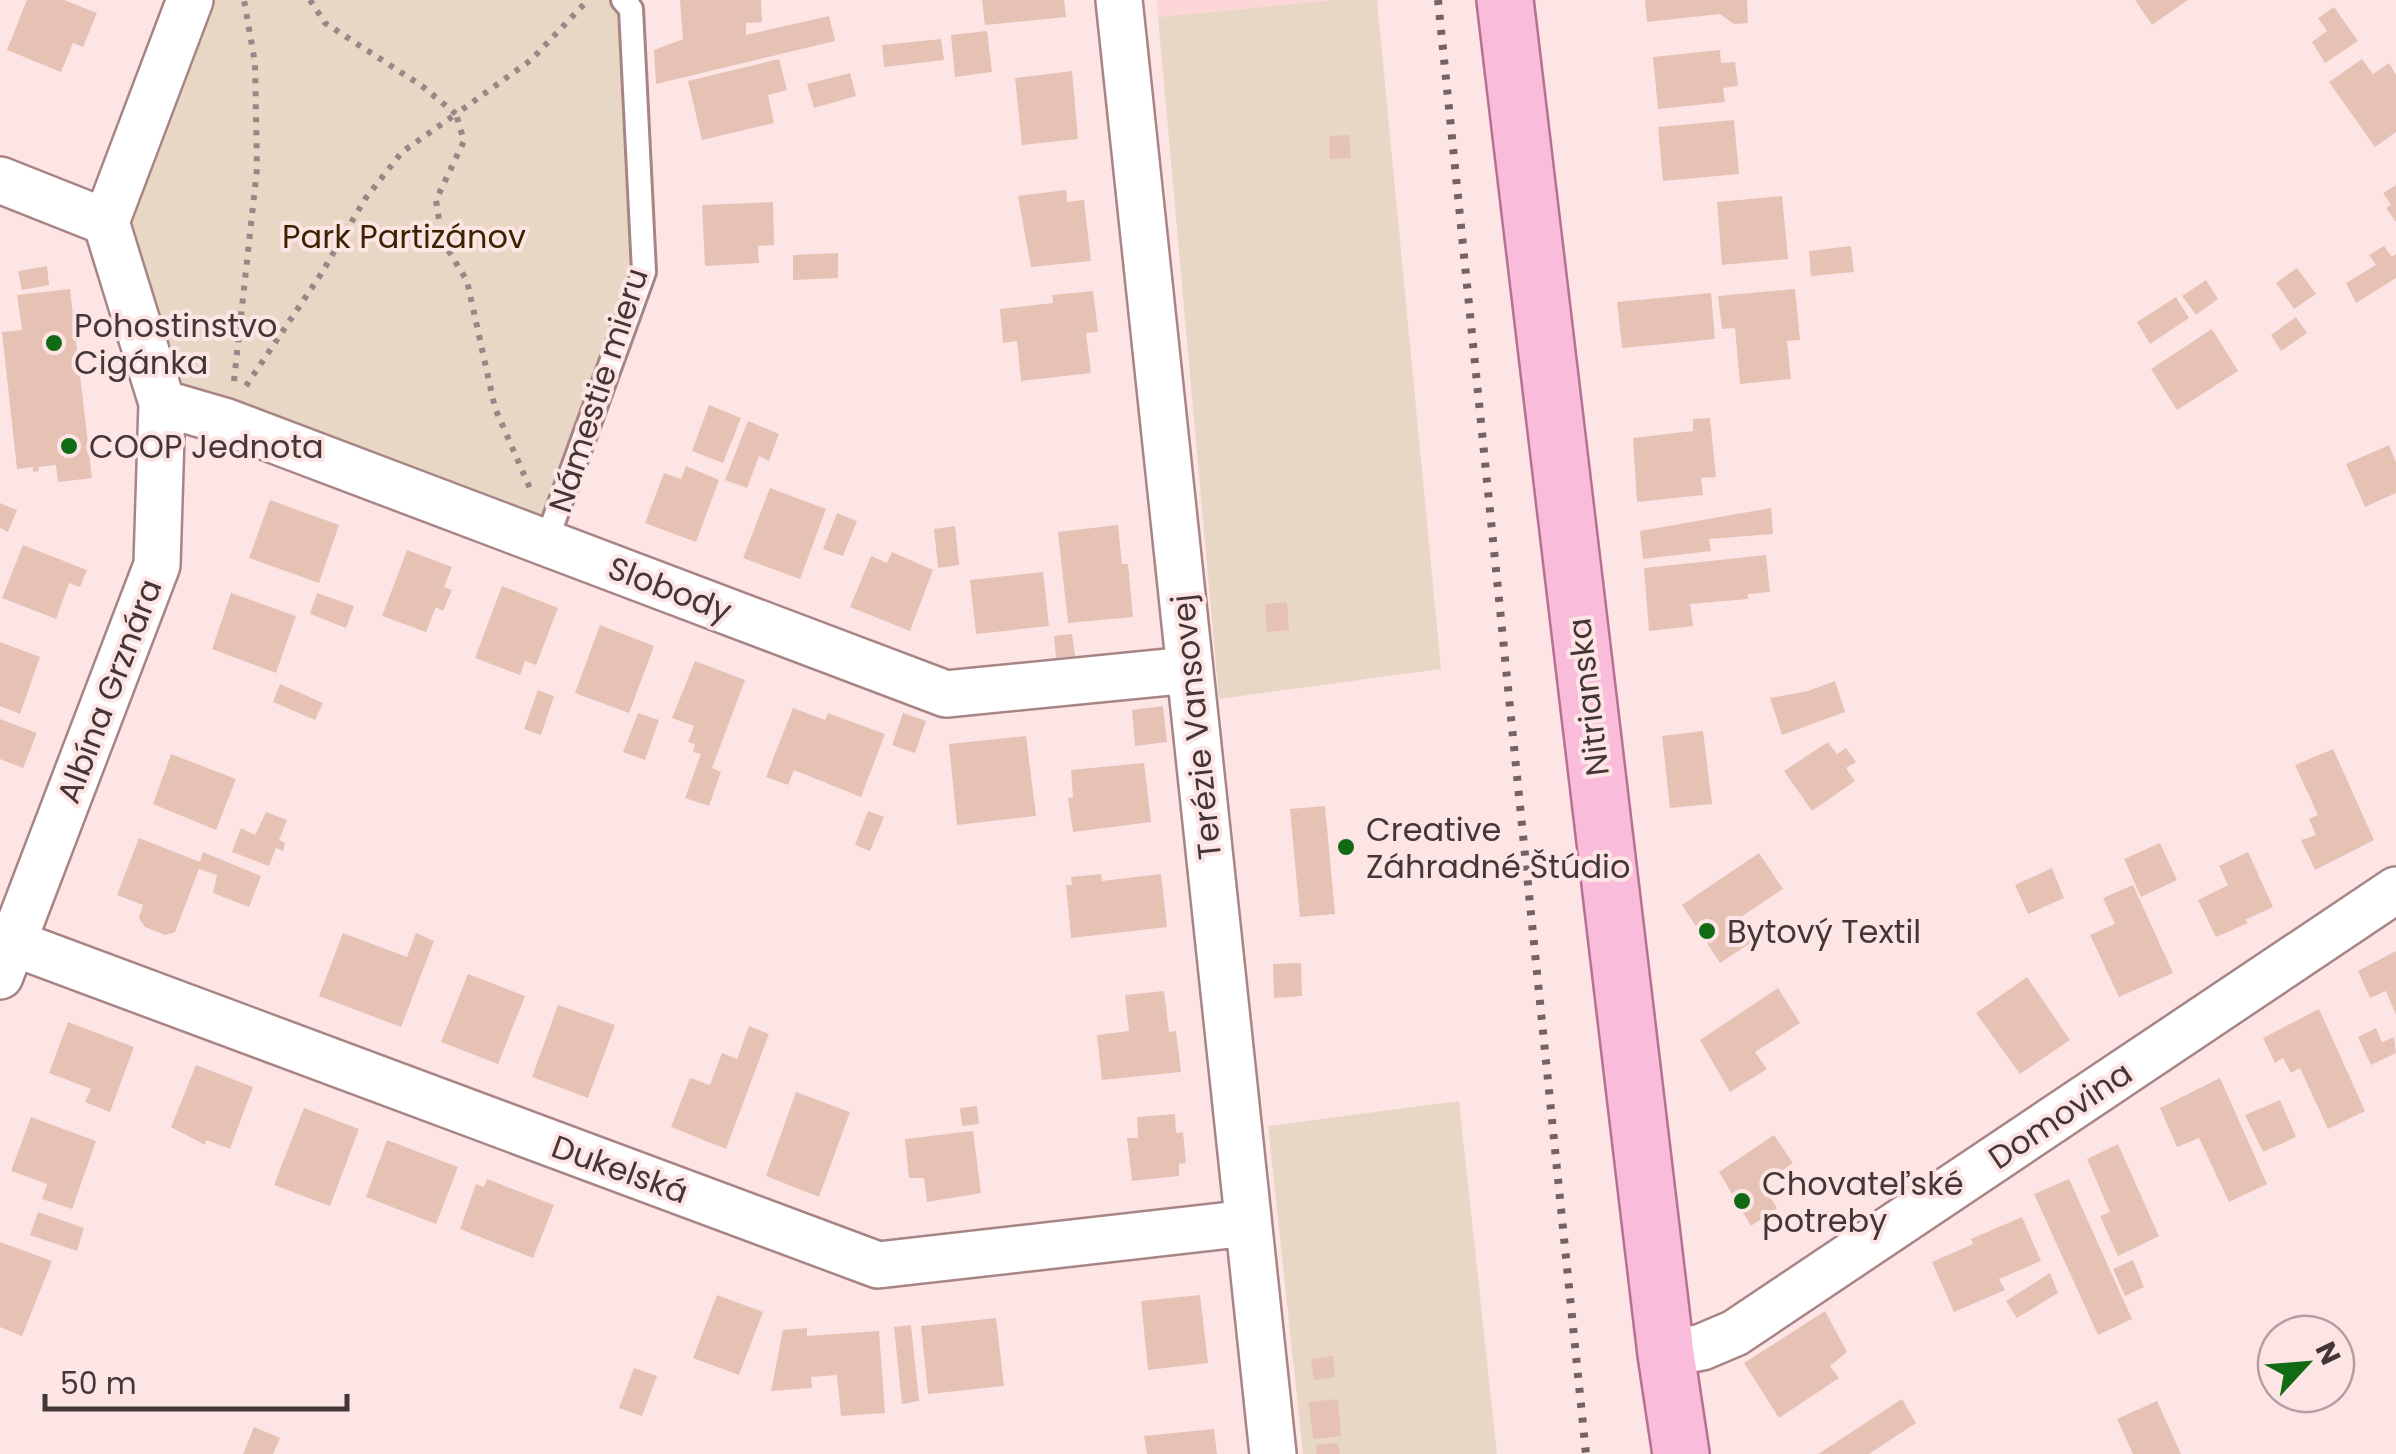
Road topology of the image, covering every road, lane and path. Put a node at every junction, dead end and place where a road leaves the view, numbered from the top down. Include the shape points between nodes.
1 (190, 0) edge
2 (244, 0) edge
3 (310, 0) edge
4 (588, 0) edge
5 (624, 0) edge
6 (1118, 0) edge
7 (1505, 0) edge
8 (456, 114) junction
9 (0, 180) edge
10 (106, 222) junction
11 (162, 403) junction
12 (224, 421) junction
13 (546, 542) junction
14 (1190, 670) junction
15 (2396, 890) edge
16 (4, 952) edge
17 (1248, 1223) junction
18 (1666, 1354) junction
19 (1273, 1454) edge
20 (1681, 1454) edge

1 - 10 street
2 - 12 path via 255,63 257,169 238,363
3 - 8 path via 324,23
4 - 8 path via 530,60
5 - 13 lane, Námestie mieru via 631,9 644,272
6 - 14 street, Terézie Vansovej
7 - 18 main road, Nitrianska
8 - 12 path via 402,152 365,199
8 - 13 path via 464,141 436,200 442,240 468,281 496,408
9 - 10 street
10 - 11 street, Albína Grznára
11 - 12 street, Slobody
11 - 16 street, Albína Grznára via 157,564
12 - 13 street, Slobody
13 - 14 street, Slobody via 946,694
14 - 17 street, Terézie Vansovej
15 - 18 street, Domovina via 1735,1333
16 - 17 street, Dukelská via 878,1265
17 - 19 street, Terézie Vansovej
18 - 20 main road, Nitrianska

